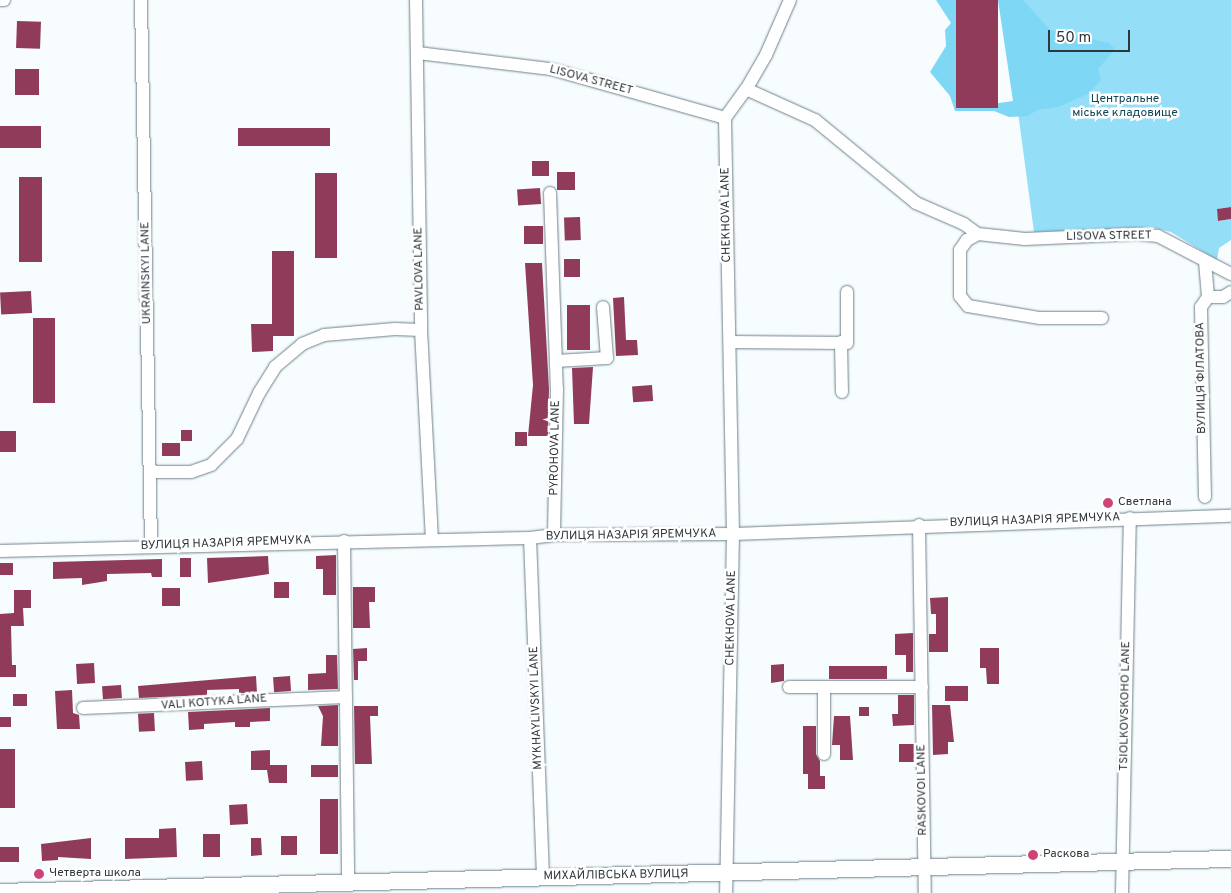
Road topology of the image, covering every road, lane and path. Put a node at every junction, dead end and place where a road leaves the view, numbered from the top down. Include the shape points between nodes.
1 (0, 0) edge
2 (4, 0) edge
3 (141, 0) edge
4 (416, 0) edge
5 (790, 0) edge
6 (418, 53) junction
7 (746, 90) junction
8 (726, 118) junction
9 (550, 193) dead end
10 (978, 234) junction
11 (1205, 262) junction
12 (1231, 274) edge
13 (847, 292) dead end
14 (1231, 292) edge
15 (1208, 297) junction
16 (603, 307) dead end
17 (1102, 318) dead end
18 (421, 330) junction
19 (730, 342) junction
20 (841, 342) junction
21 (556, 361) junction
22 (842, 392) dead end
23 (151, 472) junction
24 (1205, 496) dead end
25 (1231, 516) edge
26 (1130, 518) junction
27 (919, 525) junction
28 (734, 534) junction
29 (554, 535) junction
30 (432, 538) junction
31 (530, 538) junction
32 (344, 541) junction
33 (151, 546) junction
34 (0, 551) edge
35 (790, 687) dead end
36 (824, 687) junction
37 (922, 687) junction
38 (346, 697) junction
39 (83, 708) dead end
40 (824, 754) dead end
41 (1231, 859) edge
42 (1123, 862) junction
43 (924, 867) junction
44 (726, 873) junction
45 (543, 877) junction
46 (348, 883) junction
47 (0, 892) edge
48 (726, 893) edge
49 (925, 893) edge
50 (1122, 893) edge

1 - 2 street
3 - 23 street, UKRAINSKYI LANE
4 - 6 street, PAVLOVA LANE
5 - 7 street
6 - 8 street, LISOVA STREET via 551,69
6 - 18 street, PAVLOVA LANE
7 - 8 street
7 - 10 street, LISOVA STREET via 814,120 902,194
8 - 19 street, CHEKHOVA LANE
9 - 21 street, PYROHOVA LANE
10 - 11 street, LISOVA STREET via 1025,239 1148,234 1166,239
10 - 17 street via 967,240 960,250 960,296 968,306 1040,318
11 - 12 street, LISOVA STREET
11 - 15 street, ВУЛИЦЯ ФІЛАТОВА
13 - 20 street via 847,343
14 - 15 street via 1223,297
15 - 24 street, ВУЛИЦЯ ФІЛАТОВА via 1201,308
16 - 21 street via 606,358
18 - 23 street via 324,335 302,344 275,368 259,393 238,440 211,465 191,472
18 - 30 street, PAVLOVA LANE
19 - 20 street
19 - 28 street, CHEKHOVA LANE
20 - 22 street
21 - 29 street, PYROHOVA LANE
23 - 33 street, UKRAINSKYI LANE
25 - 26 street, ВУЛИЦЯ НАЗАРІЯ ЯРЕМЧУКА
26 - 27 street, ВУЛИЦЯ НАЗАРІЯ ЯРЕМЧУКА
26 - 42 street, TSIOLKOVSKOHO LANE
27 - 28 street, ВУЛИЦЯ НАЗАРІЯ ЯРЕМЧУКА
27 - 37 street, RASKOVOI LANE
28 - 29 street, ВУЛИЦЯ НАЗАРІЯ ЯРЕМЧУКА
28 - 44 street, CHEKHOVA LANE
29 - 31 street, ВУЛИЦЯ НАЗАРІЯ ЯРЕМЧУКА
30 - 31 street, ВУЛИЦЯ НАЗАРІЯ ЯРЕМЧУКА
30 - 32 street, ВУЛИЦЯ НАЗАРІЯ ЯРЕМЧУКА
31 - 45 street, MYKHAYLIVSKYI LANE
32 - 33 street, ВУЛИЦЯ НАЗАРІЯ ЯРЕМЧУКА
32 - 38 street
33 - 34 street, ВУЛИЦЯ НАЗАРІЯ ЯРЕМЧУКА
35 - 36 street
36 - 37 street
36 - 40 street
37 - 43 street, RASKOVOI LANE
38 - 39 street, VALI KOTYKA LANE
38 - 46 street
41 - 42 main road, МИХАЙЛІВСЬКА ВУЛИЦЯ
42 - 43 main road, МИХАЙЛІВСЬКА ВУЛИЦЯ
42 - 50 street, TSIOLKOVSKOHO LANE
43 - 44 main road, МИХАЙЛІВСЬКА ВУЛИЦЯ
43 - 49 street, RASKOVOI LANE
44 - 45 main road, МИХАЙЛІВСЬКА ВУЛИЦЯ
44 - 48 street, CHEKHOVA LANE
45 - 46 main road, МИХАЙЛІВСЬКА ВУЛИЦЯ
46 - 47 main road, МИХАЙЛІВСЬКА ВУЛИЦЯ

